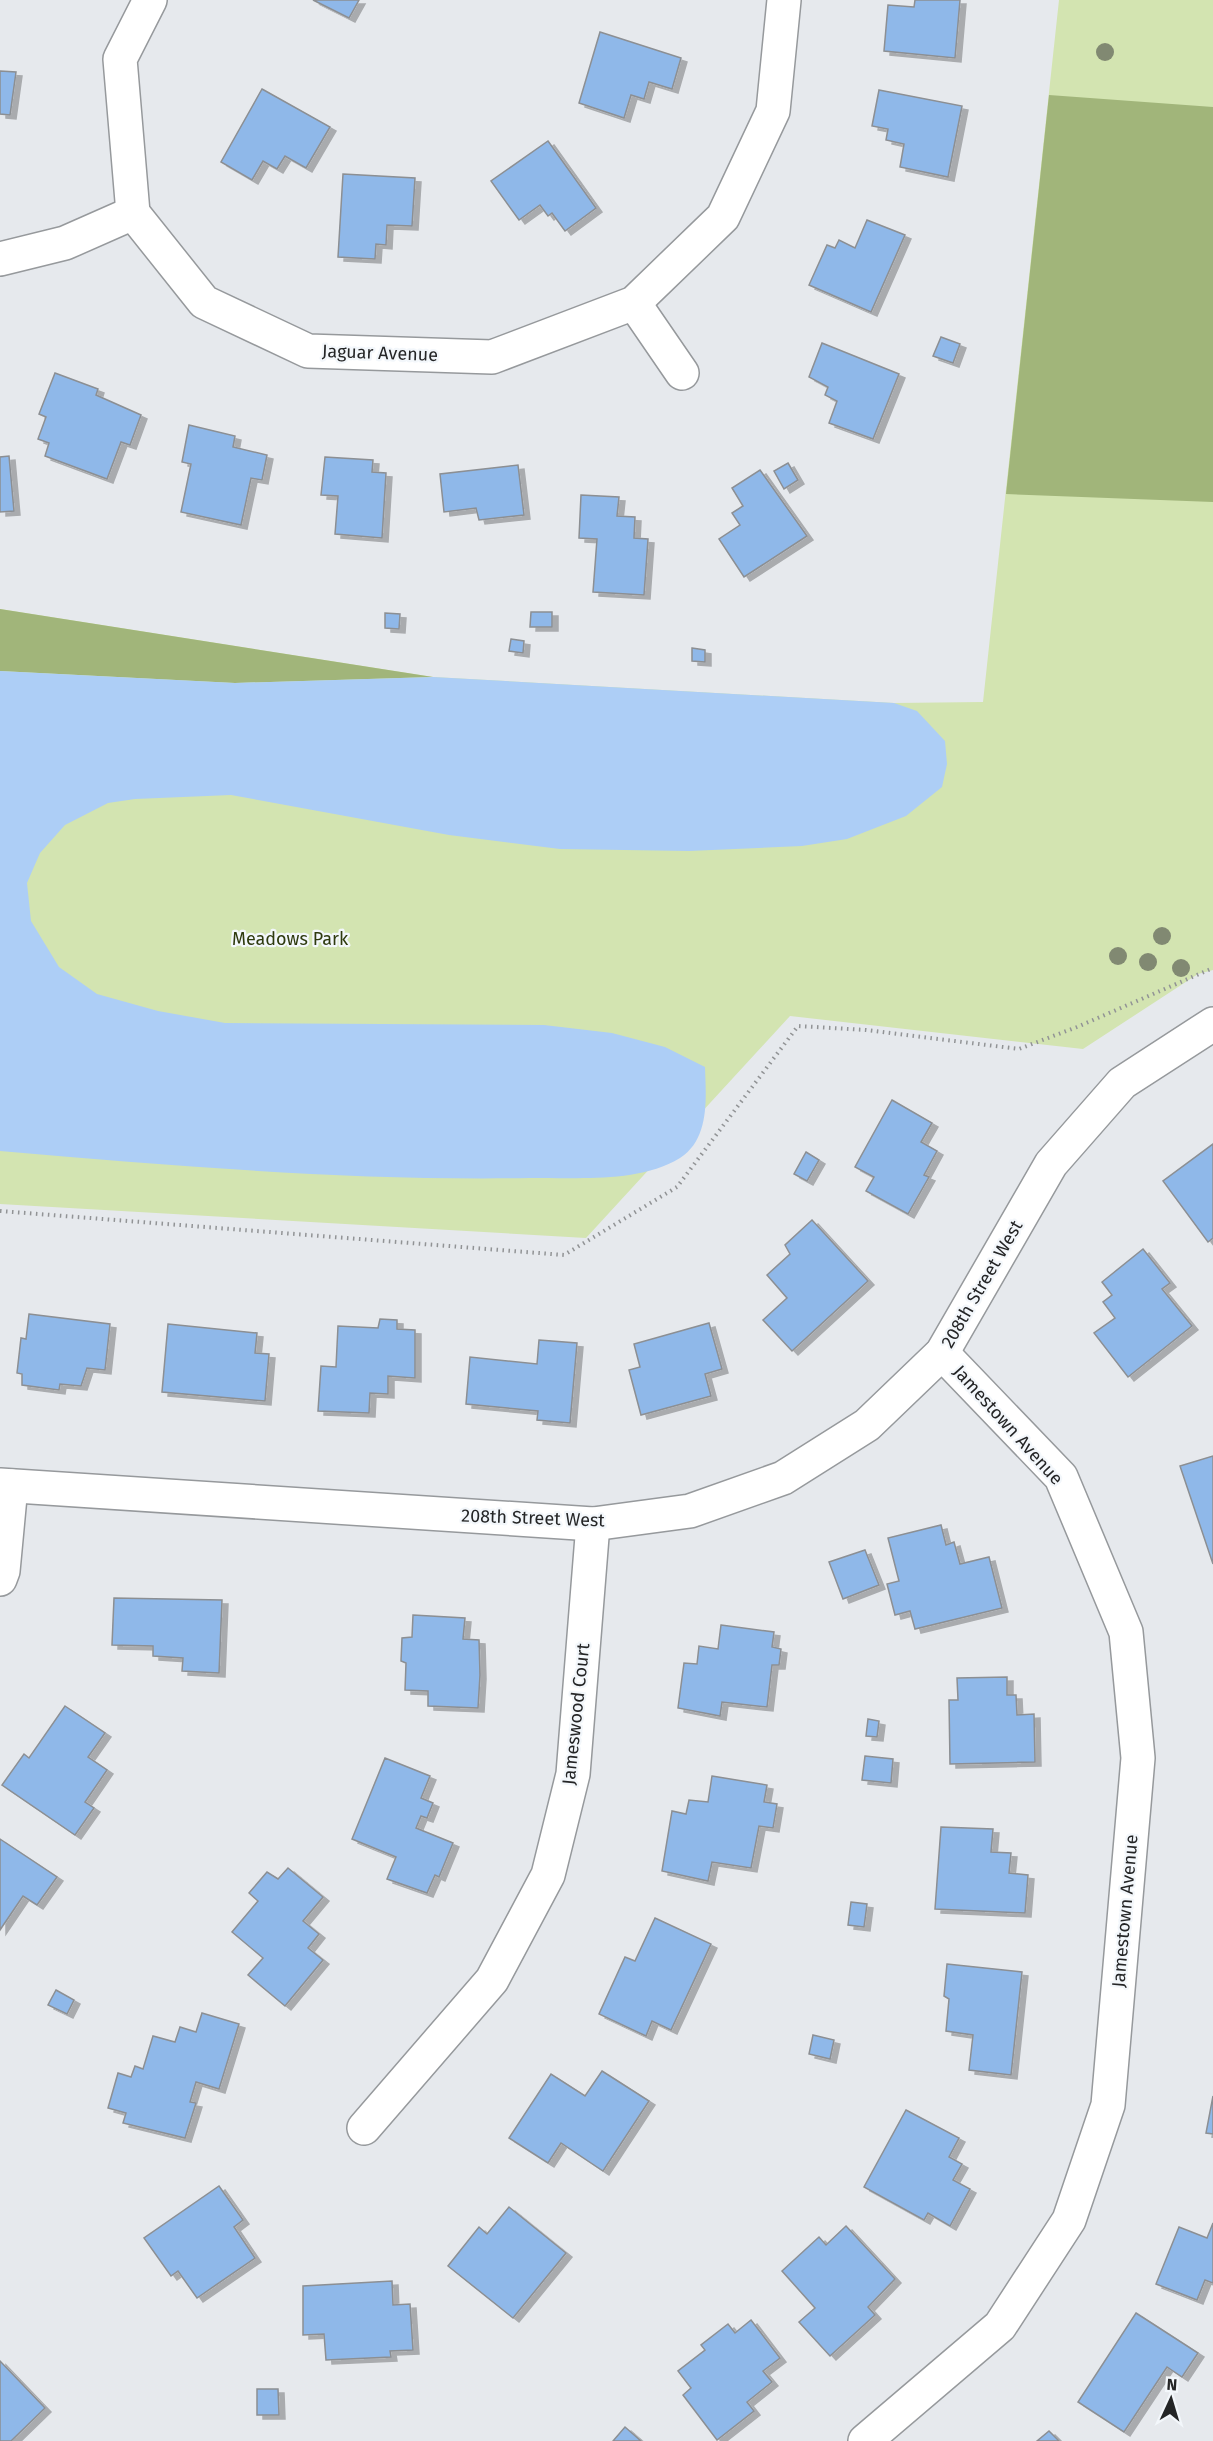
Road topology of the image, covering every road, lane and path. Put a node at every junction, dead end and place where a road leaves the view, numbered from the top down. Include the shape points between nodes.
1 (150, 0) edge
2 (784, 0) edge
3 (134, 213) junction
4 (0, 259) edge
5 (634, 303) junction
6 (682, 373) dead end
7 (1213, 968) edge
8 (1213, 1024) edge
9 (0, 1211) edge
10 (942, 1353) junction
11 (5, 1485) edge
12 (593, 1524) junction
13 (0, 1579) edge
14 (364, 2128) dead end
15 (865, 2441) edge

1 - 3 street via 120,59
2 - 5 street, Jaguar Avenue via 773,111 723,217
3 - 4 street via 65,243
3 - 5 street, Jaguar Avenue via 204,302 308,351 492,357
5 - 6 street
7 - 9 path via 1019,1049 866,1030 798,1026 677,1186 564,1256
8 - 10 street, 208th Street West via 1122,1083 1051,1164
10 - 12 street, 208th Street West via 867,1425 783,1478 690,1511
10 - 15 street, Jamestown Avenue via 1061,1477 1126,1632 1138,1758 1107,2105 1069,2220 1000,2326
11 - 12 street, 208th Street West
11 - 13 street
12 - 14 street, Jameswood Court via 573,1774 548,1875 492,1980

